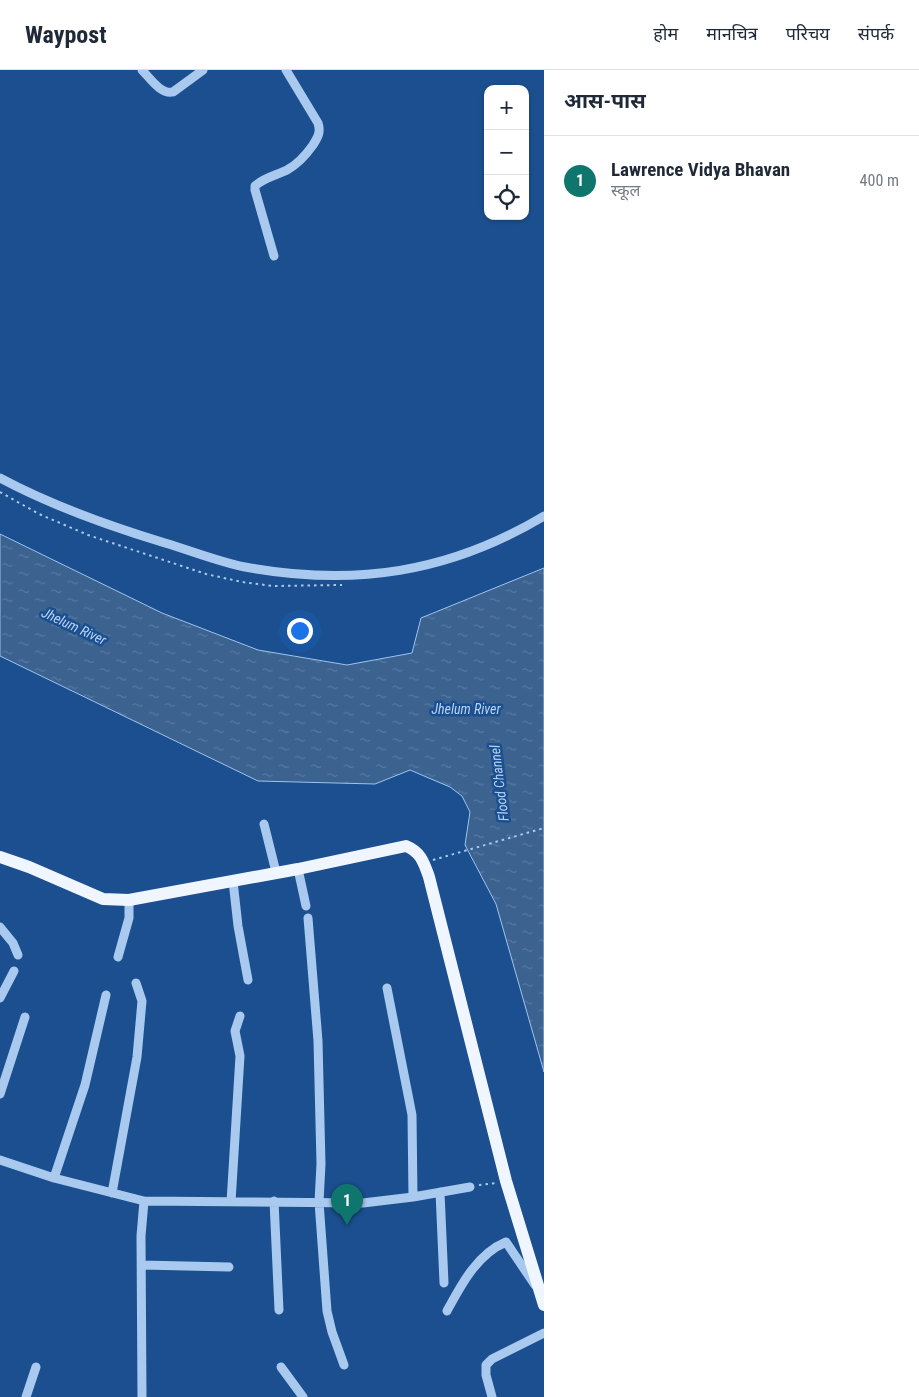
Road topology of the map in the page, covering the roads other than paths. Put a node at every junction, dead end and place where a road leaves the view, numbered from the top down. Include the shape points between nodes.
1 (142, 70) edge
2 (203, 70) edge
3 (286, 70) edge
4 (274, 256) dead end
5 (0, 478) edge
6 (544, 516) edge
7 (264, 824) dead end
8 (0, 858) edge
9 (298, 869) junction
10 (276, 872) junction
11 (233, 881) junction
12 (128, 900) junction
13 (306, 906) dead end
14 (308, 918) dead end
15 (0, 928) edge
16 (18, 956) dead end
17 (118, 957) dead end
18 (14, 971) dead end
19 (248, 980) dead end
20 (136, 983) dead end
21 (387, 988) dead end
22 (106, 995) dead end
23 (0, 998) edge
24 (240, 1016) dead end
25 (25, 1017) dead end
26 (0, 1094) edge
27 (0, 1160) edge
28 (54, 1178) junction
29 (470, 1187) road end
30 (440, 1192) junction
31 (112, 1193) junction
32 (413, 1198) junction
33 (144, 1201) junction
34 (274, 1201) junction
35 (231, 1202) junction
36 (319, 1202) junction
37 (142, 1265) junction
38 (229, 1267) dead end
39 (444, 1283) dead end
40 (543, 1300) edge
41 (279, 1310) dead end
42 (447, 1311) dead end
43 (544, 1333) edge
44 (344, 1365) dead end
45 (36, 1367) dead end
46 (281, 1367) dead end
47 (26, 1397) edge
48 (142, 1397) edge
49 (303, 1397) edge
50 (492, 1397) edge

1 - 2 street via 162,91 169,93
3 - 4 street via 320,130 307,153 293,166 255,186
5 - 6 street via 115,528 244,566 318,575 389,573 440,562 488,545
7 - 10 street
8 - 12 main road via 103,899
9 - 10 main road
9 - 13 street
9 - 40 main road via 406,846 416,850 424,863 506,1181
10 - 11 main road
11 - 12 main road
11 - 19 street
12 - 17 street via 129,918
14 - 36 street via 318,1041
15 - 16 street via 13,943
18 - 23 street
20 - 31 street via 142,1001 137,1057
21 - 32 street via 412,1115
22 - 28 street via 85,1086
24 - 35 street via 236,1031 240,1056
25 - 26 street
27 - 28 street
28 - 31 street
29 - 30 street
30 - 32 street
30 - 39 street
31 - 33 street
32 - 36 street via 363,1203
33 - 35 street
33 - 37 street
34 - 35 street
34 - 36 street
34 - 41 street
36 - 44 street via 327,1311
37 - 38 street
37 - 48 street
40 - 42 street via 506,1242 477,1263
43 - 50 street via 486,1365
45 - 47 street
46 - 49 street

